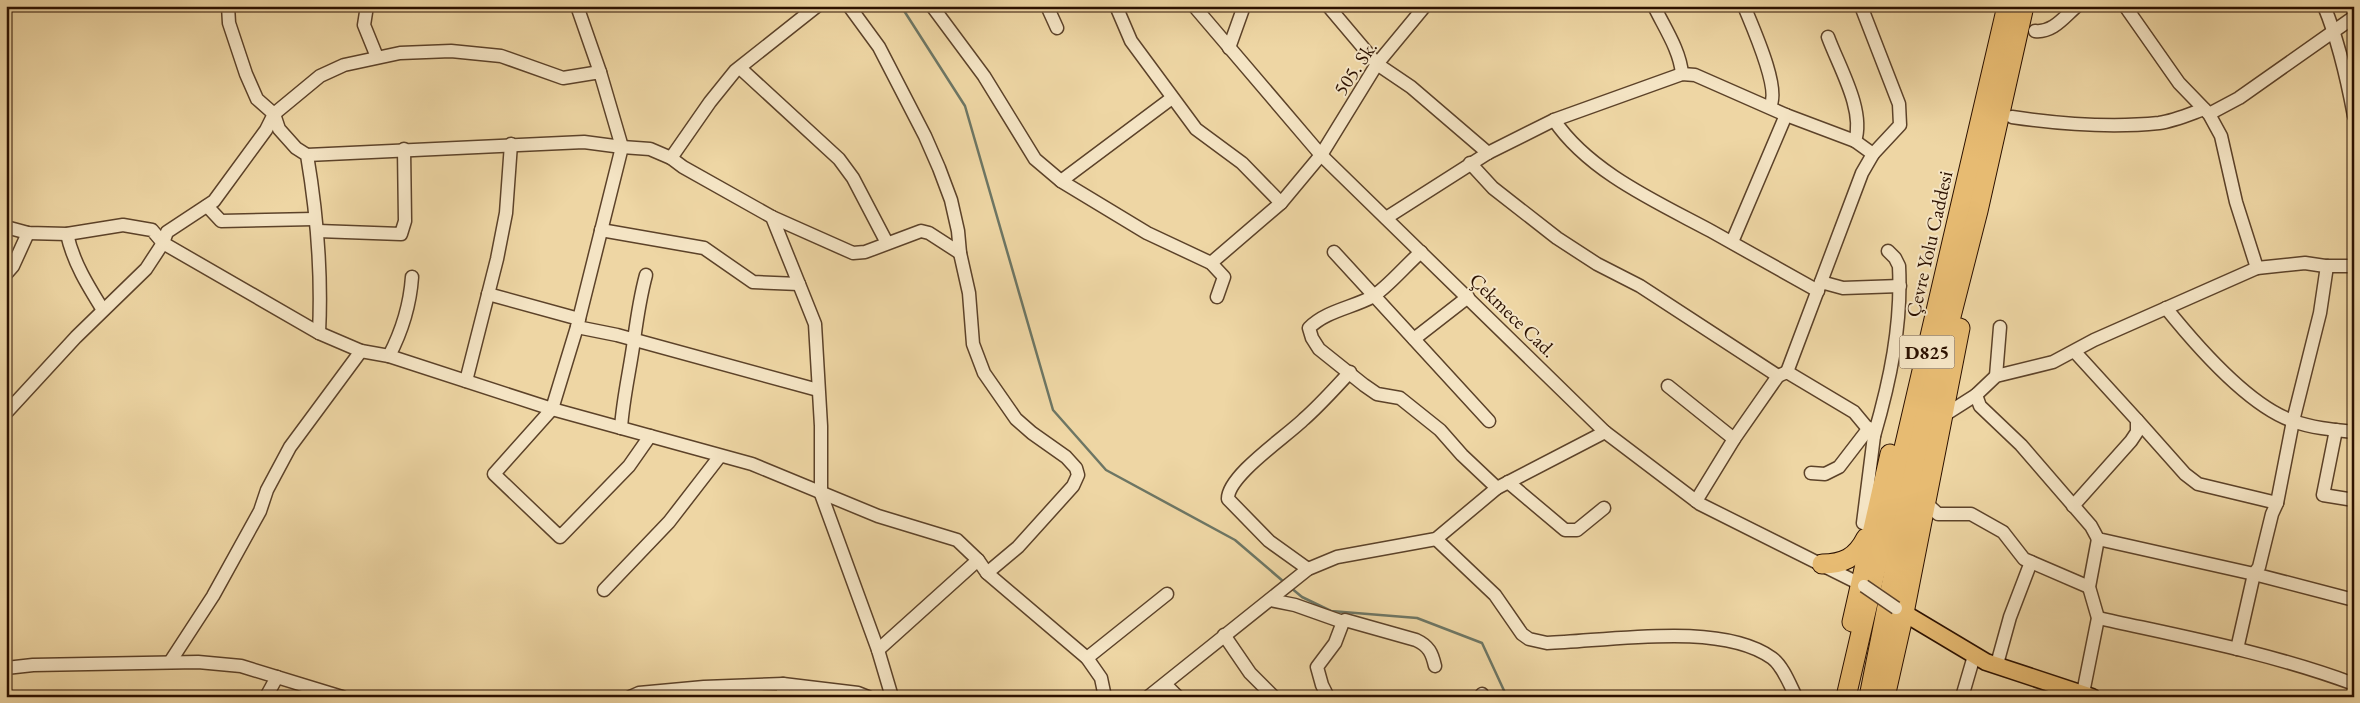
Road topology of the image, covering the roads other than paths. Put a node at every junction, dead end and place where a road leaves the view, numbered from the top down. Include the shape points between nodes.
1 (228, 6) edge
2 (352, 6) edge
3 (577, 6) edge
4 (817, 6) edge
5 (849, 6) edge
6 (932, 6) edge
7 (1047, 6) edge
8 (1116, 6) edge
9 (1194, 6) edge
10 (1244, 6) edge
11 (1328, 6) edge
12 (1425, 6) edge
13 (1654, 6) edge
14 (1744, 6) edge
15 (1861, 6) edge
16 (2007, 6) edge
17 (2024, 6) edge
18 (2077, 6) edge
19 (2125, 6) edge
20 (2324, 6) edge
21 (366, 8) edge
22 (2354, 17) edge
23 (1056, 28) dead end
24 (2035, 31) dead end
25 (2335, 32) junction
26 (1828, 37) dead end
27 (1229, 48) junction
28 (377, 57) junction
29 (1378, 64) junction
30 (740, 68) junction
31 (600, 72) junction
32 (1682, 74) junction
33 (1172, 98) junction
34 (1770, 106) junction
35 (2206, 112) junction
36 (274, 114) junction
37 (1786, 115) junction
38 (2354, 116) edge
39 (2012, 117) dead end
40 (1554, 120) junction
41 (1855, 141) junction
42 (511, 144) junction
43 (622, 148) junction
44 (404, 149) junction
45 (1488, 152) junction
46 (1872, 154) junction
47 (307, 155) junction
48 (1321, 155) junction
49 (671, 158) junction
50 (1470, 163) junction
51 (1061, 181) junction
52 (1281, 203) junction
53 (207, 206) junction
54 (1978, 211) junction
55 (772, 218) junction
56 (1386, 218) junction
57 (316, 225) junction
58 (6, 227) edge
59 (602, 230) junction
60 (1955, 232) junction
61 (28, 233) junction
62 (66, 234) junction
63 (1732, 242) junction
64 (163, 243) junction
65 (887, 243) junction
66 (1888, 251) dead end
67 (1334, 252) dead end
68 (1421, 252) junction
69 (960, 253) junction
70 (1211, 263) junction
71 (2327, 266) junction
72 (2354, 266) edge
73 (2257, 268) junction
74 (6, 274) edge
75 (646, 275) dead end
76 (412, 277) dead end
77 (800, 284) junction
78 (1820, 286) junction
79 (1900, 286) junction
80 (488, 294) junction
81 (1374, 295) junction
82 (1217, 297) dead end
83 (1468, 297) junction
84 (2166, 308) junction
85 (103, 310) junction
86 (578, 323) junction
87 (2000, 326) dead end
88 (319, 333) junction
89 (1414, 339) junction
90 (634, 340) junction
91 (362, 351) junction
92 (2076, 352) junction
93 (389, 356) junction
94 (1350, 372) junction
95 (1782, 374) junction
96 (1996, 376) junction
97 (466, 382) junction
98 (1668, 386) dead end
99 (818, 390) junction
100 (1976, 396) junction
101 (552, 409) junction
102 (6, 413) edge
103 (1942, 416) junction
104 (2137, 420) junction
105 (1489, 421) dead end
106 (2293, 421) junction
107 (621, 428) junction
108 (2336, 430) junction
109 (1605, 432) junction
110 (1872, 432) junction
111 (2354, 432) edge
112 (650, 436) junction
113 (1734, 439) junction
114 (720, 456) junction
115 (1811, 473) dead end
116 (1502, 485) junction
117 (821, 494) junction
118 (2354, 500) edge
119 (1696, 501) junction
120 (1926, 503) junction
121 (2277, 503) junction
122 (2073, 506) junction
123 (1604, 508) dead end
124 (1872, 526) junction
125 (1436, 539) junction
126 (2098, 539) junction
127 (978, 560) junction
128 (2031, 562) junction
129 (1822, 564) junction
130 (1308, 569) junction
131 (987, 573) junction
132 (2254, 574) junction
133 (1861, 585) junction
134 (2089, 587) junction
135 (604, 590) dead end
136 (1168, 594) dead end
137 (1270, 600) junction
138 (2354, 600) edge
139 (1900, 610) junction
140 (2098, 618) junction
141 (1343, 622) junction
142 (1224, 635) junction
143 (2238, 649) junction
144 (878, 650) junction
145 (1974, 656) junction
146 (1087, 658) junction
147 (170, 662) junction
148 (1997, 664) junction
149 (1435, 666) dead end
150 (6, 668) edge
151 (277, 677) junction
152 (2354, 684) edge
153 (1166, 685) junction
154 (783, 690) edge
155 (2087, 695) edge
156 (340, 696) edge
157 (632, 696) edge
158 (266, 697) edge
159 (868, 697) edge
160 (892, 697) edge
161 (1105, 697) edge
162 (1148, 697) edge
163 (1178, 697) edge
164 (1274, 697) edge
165 (1328, 697) edge
166 (1796, 697) edge
167 (1839, 697) edge
168 (1846, 697) edge
169 (1869, 697) edge
170 (1885, 697) edge
171 (1962, 697) edge

1 - 36 street via 229,23 246,74 257,98
2 - 21 street
3 - 31 street
4 - 30 street
5 - 69 street via 879,47 924,136 951,200
6 - 51 street via 984,76 1035,158
7 - 23 street
8 - 33 street via 1131,41
9 - 27 street, Çekmece Cad.
10 - 27 street
11 - 29 street
12 - 29 street, 505. Sk.
13 - 32 street via 1672,40
14 - 34 street via 1767,68 1773,94
15 - 46 street via 1901,114 1900,125
16 - 60 highway, Çevre Yolu Caddesi / D825
17 - 54 highway, Çevre Yolu Caddesi / D825
18 - 24 street via 2051,29
19 - 35 street via 2179,83
20 - 25 street
21 - 28 street via 364,25
22 - 25 street
25 - 35 street via 2239,98
25 - 38 street
26 - 41 street via 1857,113 1859,128
27 - 48 street, Çekmece Cad.
28 - 31 street via 451,51 501,56 563,78
28 - 36 street via 344,65 320,76
29 - 45 street via 1411,87
29 - 48 street, 505. Sk.
30 - 49 street via 710,102
30 - 65 street via 839,159 854,178
31 - 43 street
32 - 34 street via 1695,76
32 - 40 street
33 - 51 street
33 - 52 street via 1196,129 1242,163
34 - 37 street
35 - 39 street via 2161,122 2110,125
35 - 73 street via 2223,142 2236,202
36 - 47 street via 279,130
36 - 53 street via 266,130
37 - 41 street
37 - 63 street
40 - 45 street
40 - 63 street via 1570,142 1598,166
41 - 46 street
42 - 43 street via 584,142
42 - 44 street
42 - 80 street via 506,213
43 - 49 street via 650,149
43 - 59 street
44 - 47 street
44 - 57 street via 405,221 401,234
45 - 50 street
46 - 78 street
47 - 57 street
48 - 52 street, 505. Sk.
48 - 56 street, Çekmece Cad.
49 - 55 street
50 - 56 street
50 - 95 street via 1493,188 1557,238
51 - 70 street via 1147,233
52 - 70 street, 505. Sk.
53 - 57 street via 221,221
53 - 64 street via 167,232
54 - 103 highway
54 - 169 highway, Çevre Yolu Caddesi / D825 via 1923,426
55 - 65 street via 853,253
55 - 77 street
56 - 68 street, Çekmece Cad.
57 - 88 street via 322,286
58 - 61 street
59 - 77 street via 704,248 753,282
59 - 86 street
60 - 124 highway via 1911,371
60 - 168 highway, Çevre Yolu Caddesi / D825
61 - 62 street
61 - 74 street
62 - 64 street via 123,225 152,230
62 - 85 street via 74,260
63 - 78 street
64 - 85 street via 146,268
64 - 88 street
65 - 69 street via 921,232 929,233
66 - 79 street via 1899,266
67 - 81 street
68 - 81 street
68 - 83 street, Çekmece Cad.
69 - 131 street via 969,293 973,344 984,372 1016,418 1066,457 1078,475 1073,486 1018,547
70 - 82 street via 1224,277
71 - 72 street
71 - 73 street via 2305,263
71 - 106 street via 2320,313
73 - 84 street
75 - 90 street
76 - 93 street via 410,303
77 - 99 street via 814,324
78 - 79 street
78 - 95 street
79 - 110 street via 1898,328 1887,390
80 - 86 street
80 - 97 street
81 - 89 street
81 - 94 street via 1322,318 1309,328 1319,349
83 - 89 street
83 - 109 street, Çekmece Cad.
84 - 92 street via 2094,340
84 - 106 street via 2222,371 2247,392
85 - 102 street
86 - 90 street
86 - 101 street
87 - 96 street
88 - 91 street
89 - 105 street
90 - 99 street
90 - 107 street via 623,396
91 - 93 street
91 - 147 street via 290,447 260,511 213,596
92 - 96 street via 2053,362
92 - 104 street
93 - 97 street
94 - 116 street via 1377,394 1400,398 1440,430 1462,456
94 - 130 street via 1304,420 1246,468 1227,494 1228,499 1269,541
95 - 110 street via 1854,412
95 - 113 street
96 - 100 street
97 - 101 street
98 - 113 street
99 - 117 street
100 - 103 street
100 - 122 street via 1980,406 2021,445
101 - 107 street
101 - 112 street via 494,474 560,537 629,466
103 - 120 highway
104 - 121 street via 2185,474 2198,484
104 - 122 street via 2137,432 2131,441
106 - 108 street
106 - 121 street
107 - 112 street
108 - 111 street
108 - 118 street via 2323,495
109 - 116 street
109 - 119 street, Çekmece Cad.
110 - 115 street via 1839,467 1825,474
110 - 124 street via 1862,523
112 - 114 street
113 - 119 street
114 - 117 street via 752,464
114 - 135 street via 669,522
116 - 123 street via 1565,530 1577,530
116 - 125 street
117 - 127 street via 878,516 957,540
117 - 144 street
119 - 129 street, Çekmece Cad.
120 - 128 street via 1938,514 1971,514 2003,532 2024,559
120 - 139 highway
121 - 132 street via 2259,567
122 - 126 street
124 - 129 highway via 1862,546 1850,559 1837,564
124 - 133 highway
125 - 130 street via 1337,557
125 - 166 street via 1483,583 1529,639 1547,643 1678,635 1724,640 1753,647 1774,659
126 - 132 street
126 - 134 street
127 - 131 street
127 - 144 street
128 - 134 street
128 - 148 street via 2010,616
129 - 133 street, Çekmece Cad.
130 - 137 street
131 - 146 street
132 - 138 street
132 - 143 street
133 - 139 street, Çekmece Cad., bridge
133 - 167 highway
134 - 140 street
136 - 146 street
137 - 141 street
137 - 142 street
139 - 145 main road
139 - 170 highway
140 - 143 street
140 - 155 street
141 - 149 street via 1427,644
141 - 165 street via 1335,644 1317,667
142 - 153 street
142 - 164 street via 1250,673
143 - 152 street
144 - 160 street
145 - 148 main road
145 - 171 street
146 - 161 street via 1101,678
147 - 150 street
147 - 151 street via 241,666
148 - 155 main road
151 - 156 street
151 - 158 street
153 - 162 street
153 - 163 street
154 - 157 street via 704,687
154 - 159 street

